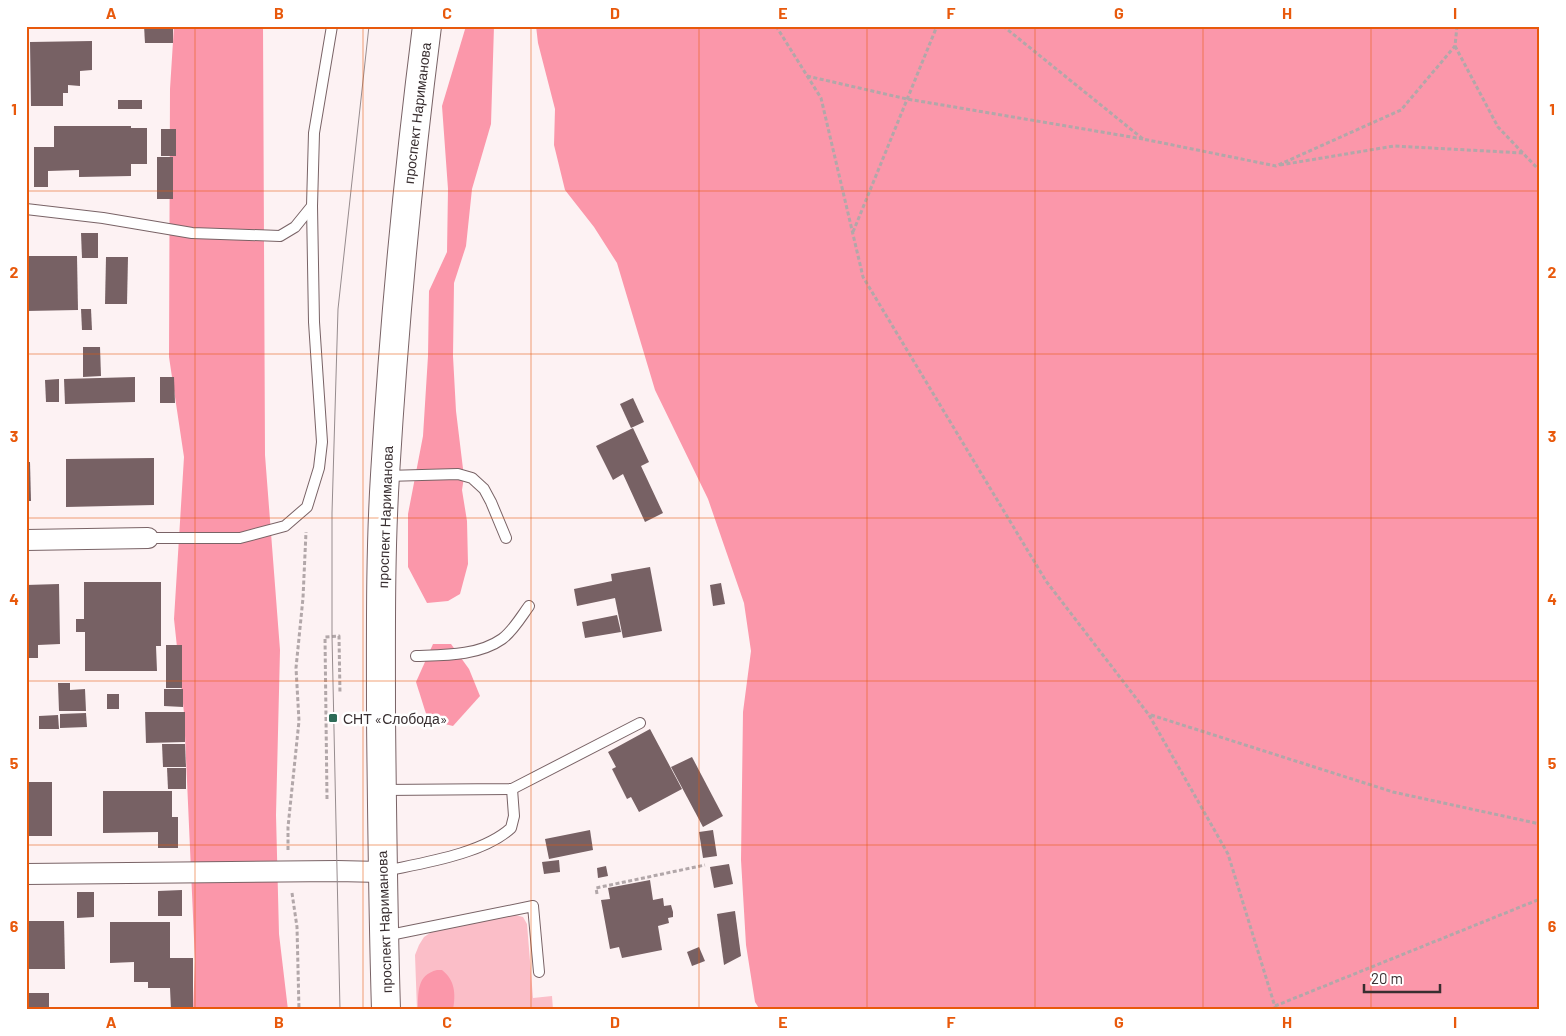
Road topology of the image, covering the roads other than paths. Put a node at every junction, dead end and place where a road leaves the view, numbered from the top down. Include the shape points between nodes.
1 (332, 26) edge
2 (427, 26) edge
3 (312, 206) junction
4 (26, 209) edge
5 (385, 476) junction
6 (148, 538) joint
7 (506, 538) dead end
8 (26, 540) edge
9 (528, 606) dead end
10 (416, 656) dead end
11 (640, 723) dead end
12 (512, 789) junction
13 (381, 790) junction
14 (382, 872) junction
15 (26, 874) edge
16 (384, 936) junction
17 (539, 972) dead end
18 (386, 1010) edge

1 - 3 lane via 314,133
2 - 5 main road, проспект Нариманова via 404,222
3 - 4 lane via 295,227 280,236 192,233
3 - 6 lane via 314,322 322,442 319,468 307,507 285,526 240,538
5 - 7 lane via 458,474 472,478 488,495
5 - 13 main road, проспект Нариманова
6 - 8 street
9 - 10 lane via 518,623 502,639 470,653
11 - 12 lane
12 - 13 lane
12 - 14 lane via 514,816 511,828 493,842
13 - 14 main road, проспект Нариманова
14 - 15 street
14 - 16 main road, проспект Нариманова
16 - 17 lane via 533,906
16 - 18 main road, проспект Нариманова

